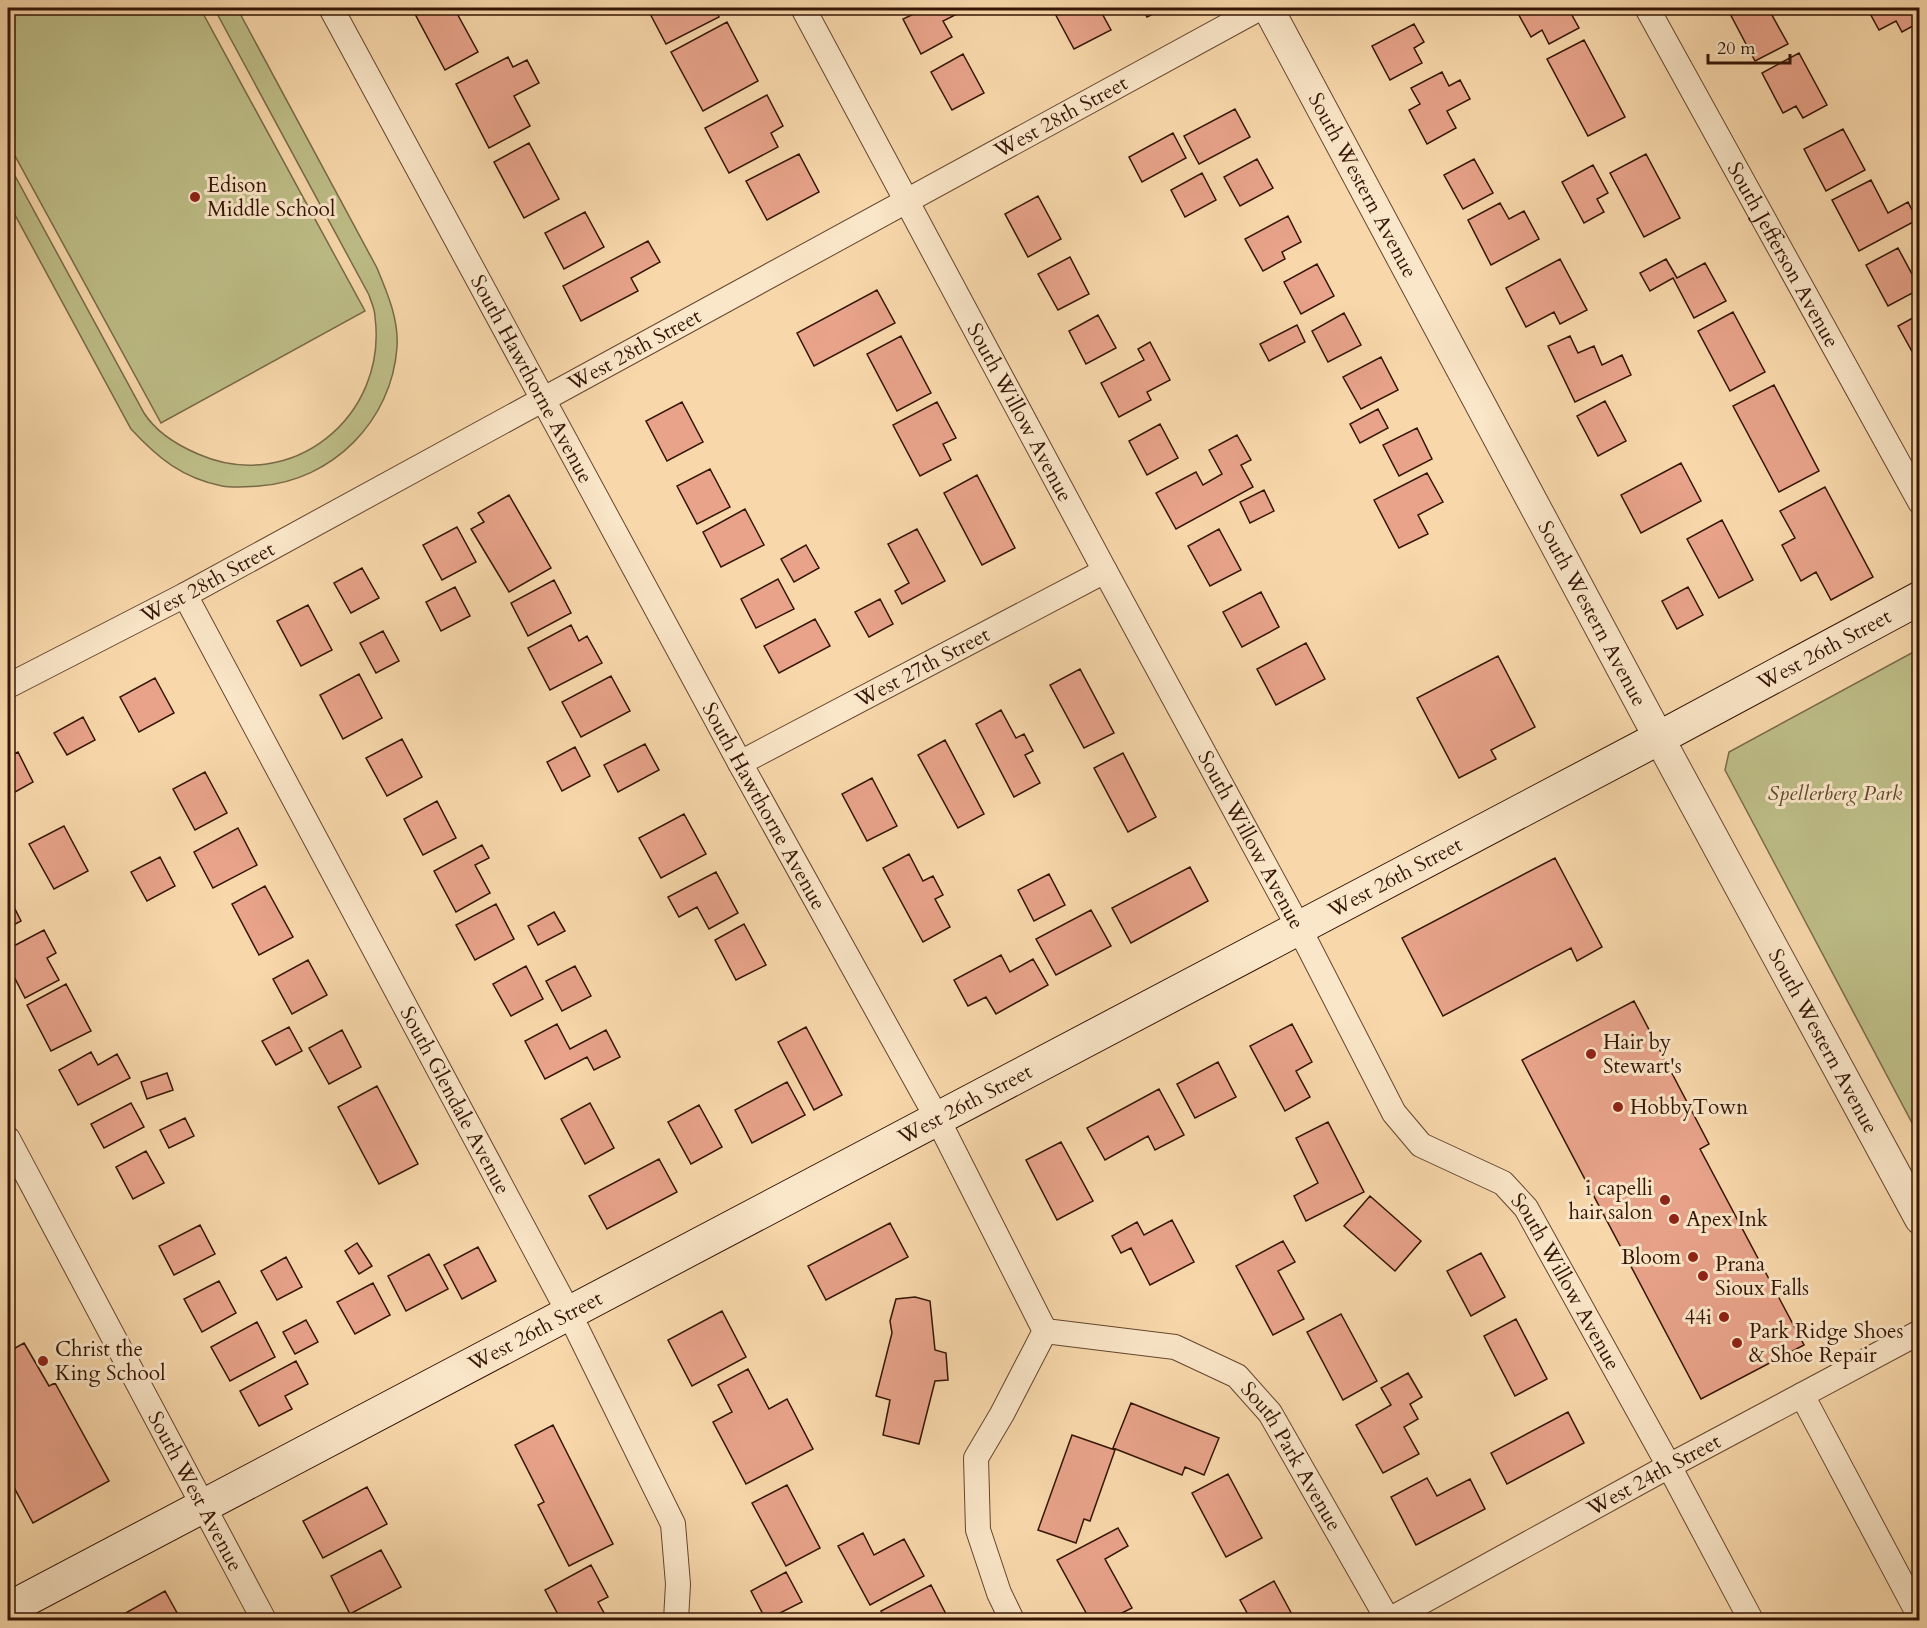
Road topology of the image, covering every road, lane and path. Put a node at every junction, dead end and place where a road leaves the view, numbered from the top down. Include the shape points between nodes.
1 (331, 8) edge
2 (803, 8) edge
3 (1260, 8) edge
4 (1269, 8) edge
5 (1647, 8) edge
6 (908, 201) junction
7 (543, 400) junction
8 (1920, 502) edge
9 (1105, 571) junction
10 (185, 594) junction
11 (1920, 598) edge
12 (8, 686) edge
13 (1659, 738) junction
14 (740, 763) junction
15 (1299, 928) junction
16 (937, 1118) junction
17 (8, 1139) edge
18 (1920, 1219) edge
19 (568, 1313) junction
20 (1045, 1332) junction
21 (1920, 1332) edge
22 (1802, 1395) junction
23 (1669, 1466) junction
24 (203, 1506) junction
25 (8, 1609) edge
26 (1920, 1617) edge
27 (264, 1620) edge
28 (676, 1620) edge
29 (1012, 1620) edge
30 (1388, 1620) edge
31 (1751, 1620) edge

1 - 7 street, South Hawthorne Avenue
2 - 6 street, South Willow Avenue
3 - 6 street, West 28th Street
4 - 13 street, South Western Avenue
5 - 8 street, South Jefferson Avenue
6 - 7 street, West 28th Street
6 - 9 street, South Willow Avenue
7 - 10 street, West 28th Street
7 - 14 street, South Hawthorne Avenue
9 - 14 street, West 27th Street
9 - 15 street, South Willow Avenue
10 - 12 street, West 28th Street
10 - 19 street, South Glendale Avenue
11 - 13 main road, West 26th Street
13 - 15 main road, West 26th Street
13 - 18 street, South Western Avenue
14 - 16 street, South Hawthorne Avenue
15 - 16 main road, West 26th Street
15 - 23 street, South Willow Avenue via 1394,1113 1421,1144 1503,1183 1526,1208
16 - 19 main road, West 26th Street
16 - 20 street, South Hawthorne Avenue
17 - 24 street, South West Avenue
19 - 24 main road, West 26th Street
19 - 28 street, South Glendale Avenue via 674,1524
20 - 29 street via 976,1458 978,1530
20 - 30 street, South Park Avenue via 1175,1347 1237,1376 1270,1413
21 - 22 street, West 24th Street
22 - 23 street, West 24th Street
22 - 26 street
23 - 30 street, West 24th Street
23 - 31 street, South Willow Avenue
24 - 25 main road, West 26th Street
24 - 27 street, South West Avenue

